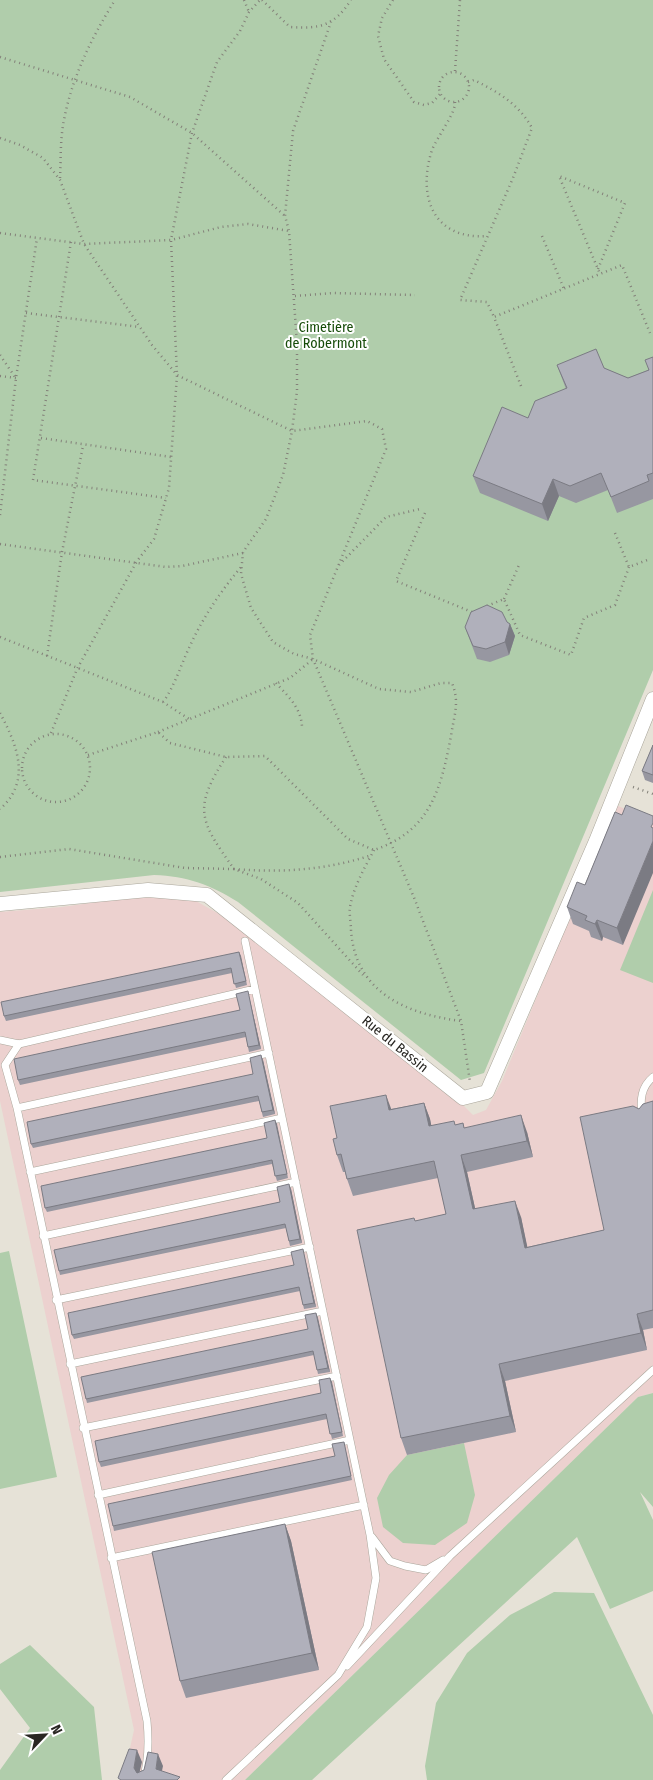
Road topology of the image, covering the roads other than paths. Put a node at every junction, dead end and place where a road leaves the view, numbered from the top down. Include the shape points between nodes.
1 (653, 699) edge
2 (0, 904) edge
3 (245, 941) dead end
4 (255, 989) junction
5 (0, 1040) edge
6 (19, 1044) junction
7 (268, 1053) junction
8 (2, 1064) edge
9 (653, 1076) edge
10 (17, 1108) junction
11 (282, 1118) junction
12 (644, 1122) edge
13 (30, 1172) junction
14 (296, 1182) junction
15 (43, 1236) junction
16 (310, 1247) junction
17 (56, 1300) junction
18 (323, 1311) junction
19 (70, 1364) junction
20 (653, 1370) edge
21 (337, 1376) junction
22 (84, 1428) junction
23 (350, 1440) junction
24 (98, 1496) junction
25 (364, 1505) junction
26 (370, 1535) junction
27 (450, 1556) junction
28 (111, 1558) junction
29 (338, 1675) junction
30 (143, 1780) edge
31 (226, 1780) edge

1 - 2 street, Rue du Bassin via 487,1092 463,1098 207,895 148,890
3 - 4 lane
4 - 6 lane
4 - 7 lane
5 - 6 lane
6 - 8 lane
7 - 10 lane
7 - 11 lane
8 - 10 lane
9 - 12 lane via 640,1099
10 - 13 lane
11 - 13 lane
11 - 14 lane
13 - 15 lane
14 - 15 lane
14 - 16 lane
15 - 17 lane
16 - 17 lane
16 - 18 lane
17 - 19 lane
18 - 19 lane
18 - 21 lane
19 - 22 lane
20 - 27 lane
21 - 22 lane
21 - 23 lane
22 - 24 lane
23 - 24 lane
23 - 25 lane
24 - 28 lane
25 - 26 lane
25 - 28 lane
26 - 27 lane via 390,1561 406,1566 426,1570
26 - 29 lane via 376,1578 367,1627
27 - 29 lane
28 - 30 lane via 147,1722 149,1742
29 - 31 lane

